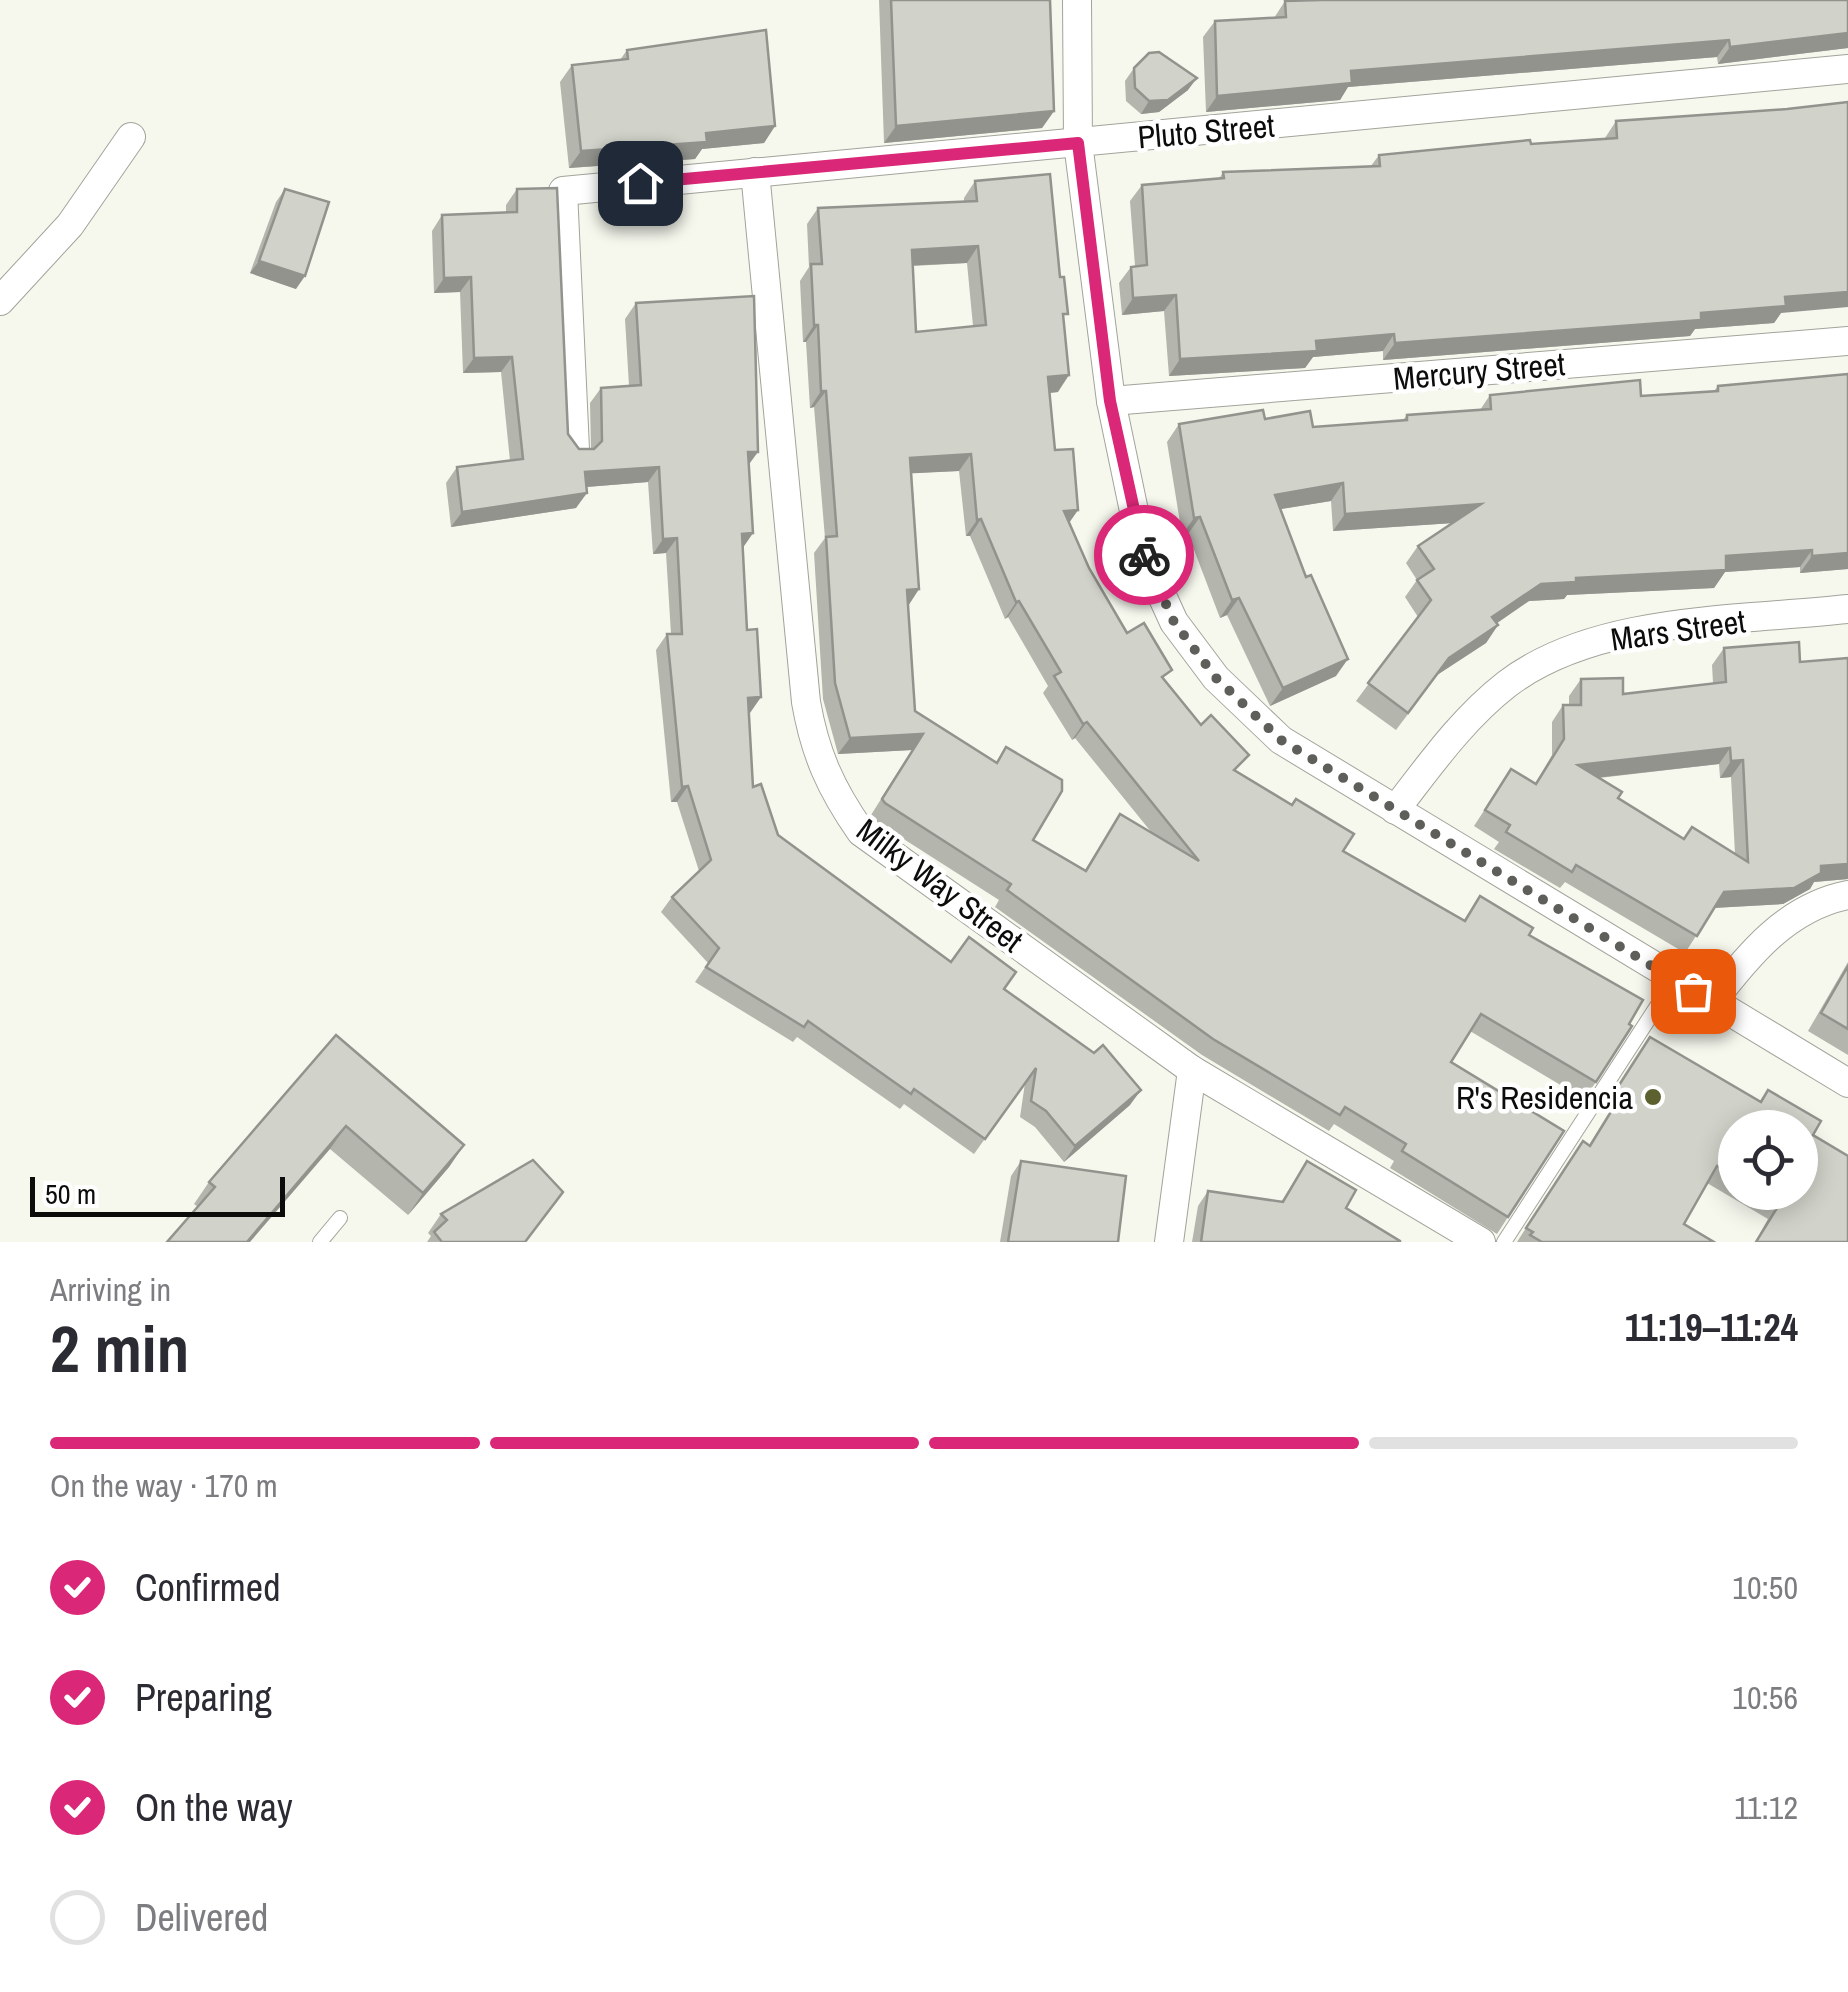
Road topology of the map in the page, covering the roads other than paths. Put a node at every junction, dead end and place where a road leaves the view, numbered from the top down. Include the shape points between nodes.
1 (1077, 0) edge
2 (1848, 69) edge
3 (132, 137) dead end
4 (1078, 143) junction
5 (755, 172) junction
6 (0, 302) edge
7 (1848, 341) edge
8 (1110, 401) junction
9 (575, 449) edge
10 (1848, 609) edge
11 (1396, 810) junction
12 (1848, 895) edge
13 (1674, 980) junction
14 (1712, 1002) junction
15 (1192, 1070) junction
16 (1848, 1084) edge
17 (340, 1218) dead end
18 (320, 1242) edge
19 (1169, 1242) edge
20 (1482, 1242) edge
21 (1504, 1242) edge

1 - 4 street
2 - 4 street, Pluto Street
3 - 6 street via 70,224
4 - 5 street, Pluto Street
4 - 8 street
5 - 9 street, Pluto Street via 563,190
5 - 15 street, Milky Way Street via 806,702 815,753 831,790 862,832
7 - 8 street, Mercury Street
8 - 11 street via 1144,554 1174,622 1281,740
10 - 11 street, Mars Street via 1634,632 1555,656 1508,683 1456,731
11 - 13 street
12 - 14 street via 1828,899 1752,948
13 - 14 street
13 - 21 lane
14 - 16 street
15 - 19 street
15 - 20 street, Milky Way Street
17 - 18 lane

